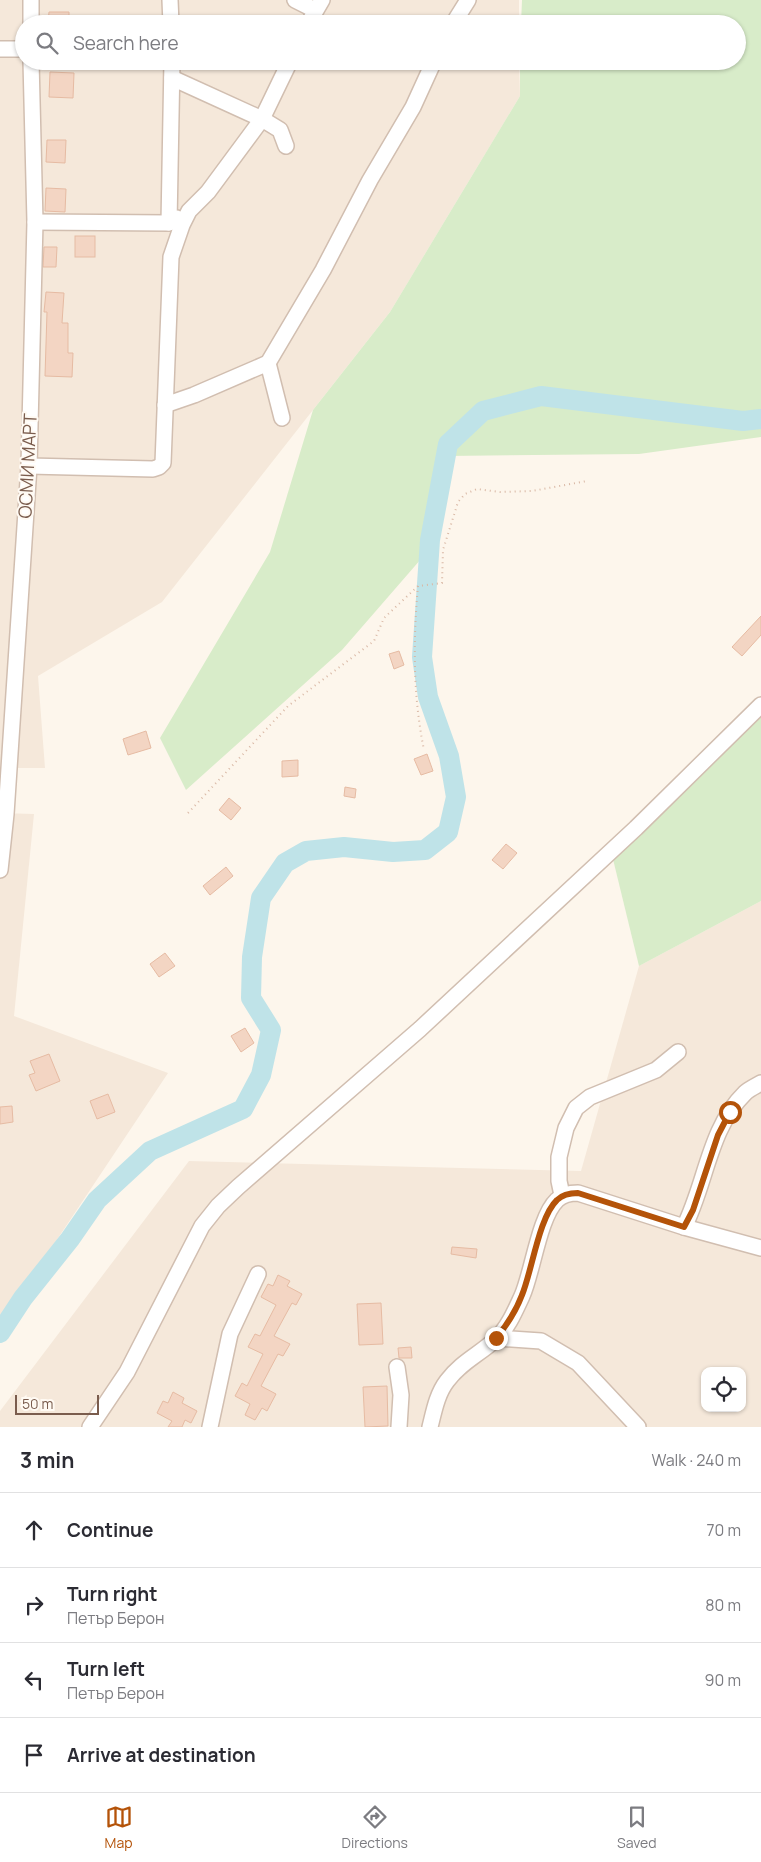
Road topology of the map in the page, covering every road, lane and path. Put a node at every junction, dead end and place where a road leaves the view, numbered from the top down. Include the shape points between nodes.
1 (31, 0) edge
2 (170, 0) edge
3 (295, 0) edge
4 (468, 0) edge
5 (319, 5) edge
6 (31, 15) edge
7 (171, 15) edge
8 (459, 15) edge
9 (0, 49) edge
10 (15, 49) edge
11 (31, 70) edge
12 (172, 70) edge
13 (286, 70) edge
14 (430, 70) edge
15 (172, 78) junction
16 (262, 119) junction
17 (286, 146) dead end
18 (189, 211) junction
19 (35, 222) junction
20 (169, 223) junction
21 (268, 362) junction
22 (165, 405) junction
23 (282, 418) dead end
24 (29, 466) junction
25 (587, 481) dead end
26 (418, 586) junction
27 (761, 705) edge
28 (424, 750) dead end
29 (188, 813) dead end
30 (0, 870) edge
31 (678, 1052) dead end
32 (761, 1083) edge
33 (562, 1195) junction
34 (684, 1227) junction
35 (761, 1248) edge
36 (258, 1274) dead end
37 (496, 1338) junction
38 (397, 1367) dead end
39 (90, 1427) edge
40 (210, 1427) edge
41 (399, 1427) edge
42 (430, 1427) edge
43 (638, 1427) edge

1 - 6 street
2 - 7 street
3 - 5 street
4 - 8 street
9 - 10 street
11 - 19 street, ОСМИ МАРТ
12 - 15 street
13 - 16 street
14 - 21 street via 413,108 370,180 324,270
15 - 16 street
15 - 20 street
16 - 17 street via 280,130
16 - 18 street via 214,184
18 - 20 street
18 - 22 street via 171,257
19 - 20 street
19 - 24 street, ОСМИ МАРТ
21 - 22 street
21 - 23 street
22 - 24 street via 163,463 159,468
24 - 30 street, ОСМИ МАРТ
25 - 26 path via 532,491 477,489 465,494 458,502 443,550 442,583
26 - 28 path via 414,626 415,671
26 - 29 path via 384,618 374,641 288,706
27 - 39 street via 636,828 434,1016 218,1206 202,1226 127,1372
31 - 33 street via 656,1070 590,1097 576,1108 566,1128 559,1157
32 - 34 street via 745,1093 730,1112 718,1135 693,1210
33 - 34 street via 578,1193
33 - 37 street via 546,1217 523,1294 511,1319
34 - 35 street
36 - 40 street via 230,1334
37 - 42 street via 447,1381 437,1397
37 - 43 street via 541,1341 578,1363
38 - 41 street via 401,1395

